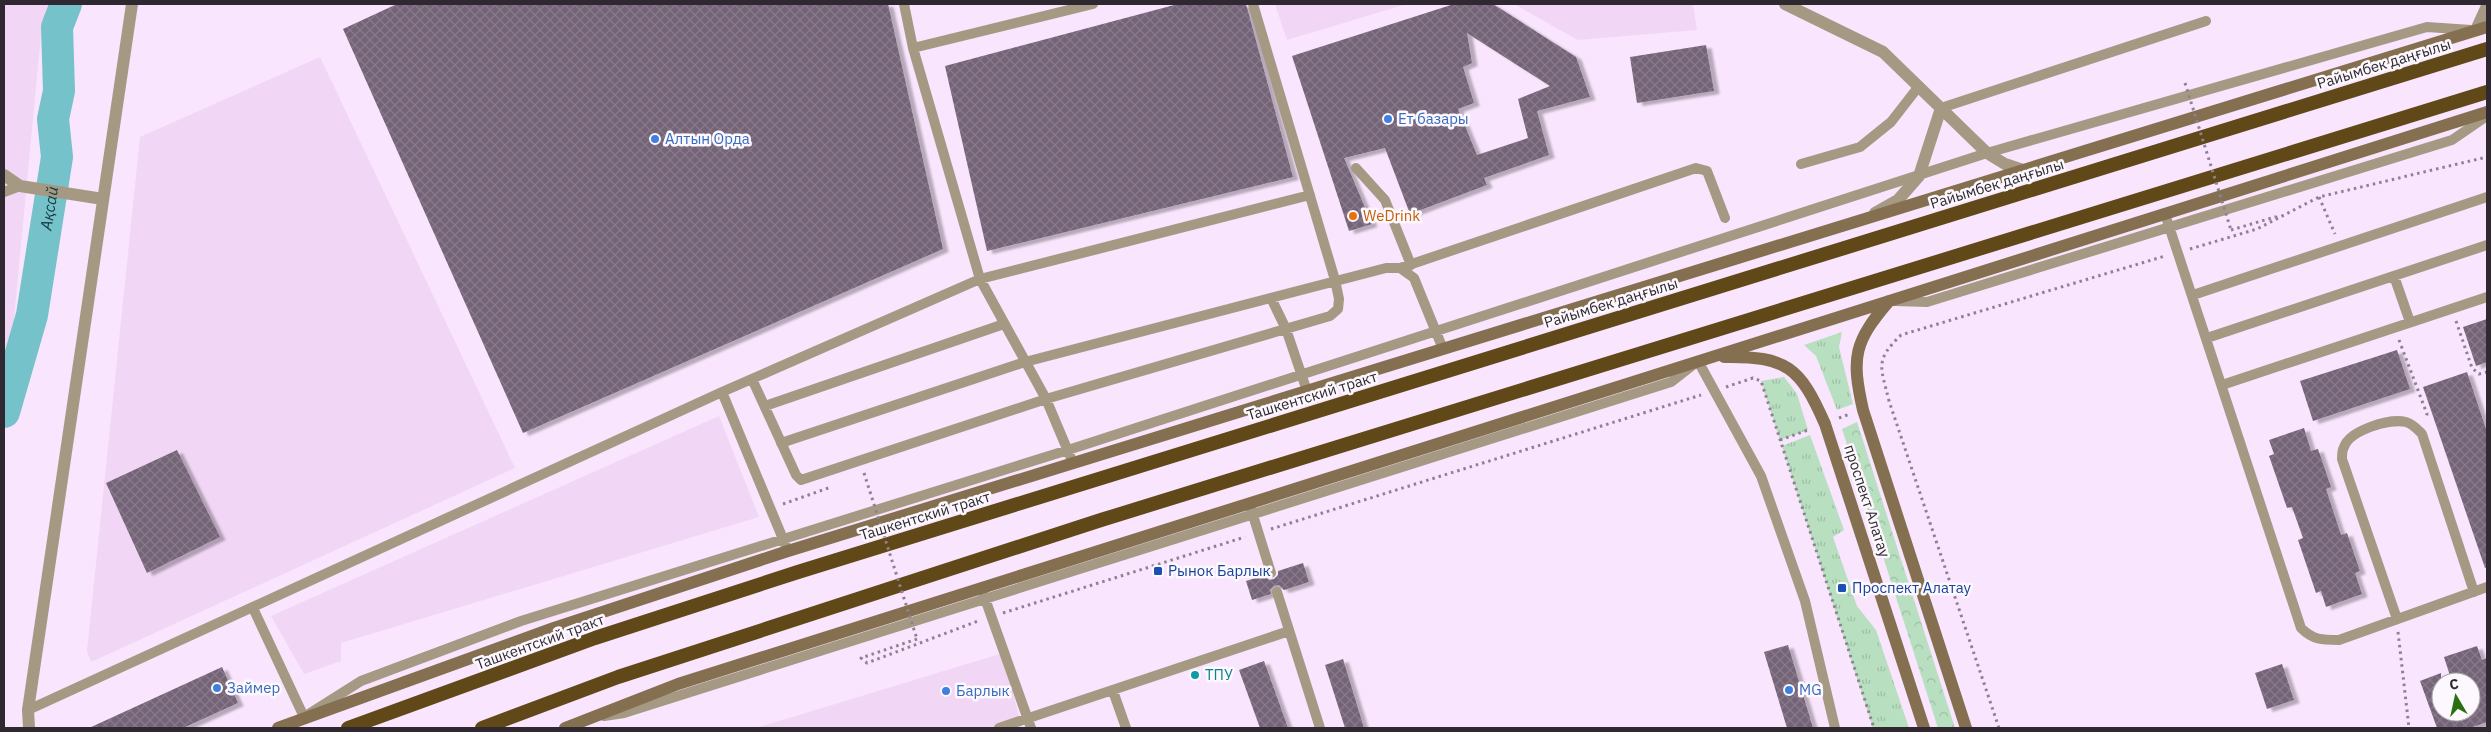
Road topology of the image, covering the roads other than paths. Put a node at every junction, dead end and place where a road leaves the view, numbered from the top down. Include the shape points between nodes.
1 (132, 4) edge
2 (904, 4) edge
3 (1092, 4) edge
4 (1253, 4) edge
5 (1785, 4) edge
6 (2487, 6) edge
7 (2206, 22) dead end
8 (2482, 28) edge
9 (913, 48) junction
10 (2487, 49) edge
11 (1919, 86) junction
12 (2487, 92) edge
13 (1941, 108) junction
14 (2487, 112) edge
15 (2487, 116) edge
16 (1987, 153) junction
17 (1801, 164) dead end
18 (1356, 168) dead end
19 (2023, 170) junction
20 (4, 175) edge
21 (1919, 176) junction
22 (20, 186) junction
23 (4, 192) edge
24 (1310, 195) junction
25 (2487, 197) edge
26 (103, 199) junction
27 (2165, 214) junction
28 (1725, 218) dead end
29 (1863, 219) junction
30 (2170, 229) junction
31 (2487, 245) edge
32 (1411, 264) junction
33 (1400, 268) junction
34 (2394, 276) junction
35 (980, 279) junction
36 (1335, 280) junction
37 (2193, 295) junction
38 (2487, 297) edge
39 (1271, 298) junction
40 (1889, 301) junction
41 (2410, 322) junction
42 (1004, 324) junction
43 (1286, 329) junction
44 (1436, 332) junction
45 (2207, 338) junction
46 (1443, 349) junction
47 (1517, 349) joint
48 (1712, 357) junction
49 (1698, 361) junction
50 (1025, 362) junction
51 (1301, 373) junction
52 (752, 378) junction
53 (2222, 385) junction
54 (1307, 391) junction
55 (722, 392) junction
56 (1046, 399) junction
57 (765, 406) junction
58 (781, 443) junction
59 (1068, 450) junction
60 (1073, 463) junction
61 (1251, 509) junction
62 (783, 538) junction
63 (788, 551) junction
64 (1271, 573) dead end
65 (2487, 587) edge
66 (1277, 592) dead end
67 (2474, 592) junction
68 (983, 593) junction
69 (253, 608) junction
70 (2397, 619) junction
71 (1289, 631) junction
72 (1113, 691) junction
73 (28, 710) junction
74 (304, 717) junction
75 (1030, 723) edge
76 (29, 728) edge
77 (278, 728) edge
78 (348, 728) edge
79 (482, 728) edge
80 (565, 728) edge
81 (999, 728) edge
82 (1126, 728) edge
83 (1320, 728) edge
84 (1835, 728) edge
85 (1924, 728) edge
86 (1966, 728) edge

1 - 26 street
2 - 9 lane
3 - 9 lane
4 - 24 lane
5 - 11 street via 1883,52
6 - 8 street
7 - 13 lane
8 - 16 lane via 2426,27
8 - 19 main road
9 - 35 lane
10 - 47 highway, Райымбек даңғылы
11 - 13 street
11 - 17 lane via 1891,122 1860,147
12 - 79 highway via 1092,523 618,677
13 - 16 street
13 - 21 street
14 - 27 main road
15 - 30 lane via 2452,140
16 - 19 street
16 - 21 lane
18 - 32 lane via 1385,200
19 - 29 main road
20 - 22 street
21 - 29 street via 1898,200
21 - 44 lane
22 - 23 lane
22 - 26 street
24 - 35 lane
24 - 36 lane
25 - 37 lane
26 - 73 street
27 - 30 lane
27 - 40 main road
28 - 32 lane via 1706,171 1696,168
29 - 46 main road
30 - 37 lane
30 - 40 lane via 1927,302
31 - 34 lane
32 - 33 lane
33 - 36 lane via 1386,268
33 - 44 lane via 1414,278
34 - 41 lane
34 - 45 lane
35 - 42 lane
35 - 52 lane
36 - 39 lane
36 - 43 lane via 1338,309 1330,316
37 - 45 lane
38 - 41 lane
39 - 43 lane
39 - 50 lane
40 - 48 main road
40 - 86 main road, проспект Алатау via 1863,334 1856,356 1856,380
41 - 53 lane
42 - 50 lane
42 - 57 lane
43 - 51 lane
43 - 56 lane
44 - 46 lane
44 - 51 lane
45 - 53 lane
46 - 54 main road
47 - 78 highway, Ташкентский тракт via 594,638
48 - 49 main road
48 - 85 main road, проспект Алатау via 1753,356 1779,362 1798,375 1812,394
49 - 61 main road
49 - 84 lane via 1761,476 1805,601
50 - 56 lane
50 - 58 lane
51 - 54 lane
51 - 59 lane
52 - 55 lane
52 - 57 lane
53 - 70 lane via 2301,628 2310,637 2338,640
54 - 60 main road
55 - 62 lane
55 - 69 lane
56 - 58 lane via 801,480
56 - 59 lane
57 - 58 lane
59 - 60 lane
59 - 62 lane
60 - 63 main road
61 - 64 lane
61 - 68 main road
62 - 63 lane
62 - 74 lane via 521,621 379,674 361,681
63 - 74 main road via 554,628
65 - 67 lane
66 - 71 lane
67 - 70 lane
67 - 70 lane via 2422,434 2406,422 2388,422 2362,430 2349,438 2342,459
68 - 75 lane
68 - 80 main road via 678,684
69 - 73 lane
69 - 74 lane
71 - 72 lane
71 - 83 lane
72 - 75 lane
72 - 82 lane
73 - 76 street
74 - 77 main road
75 - 81 lane

